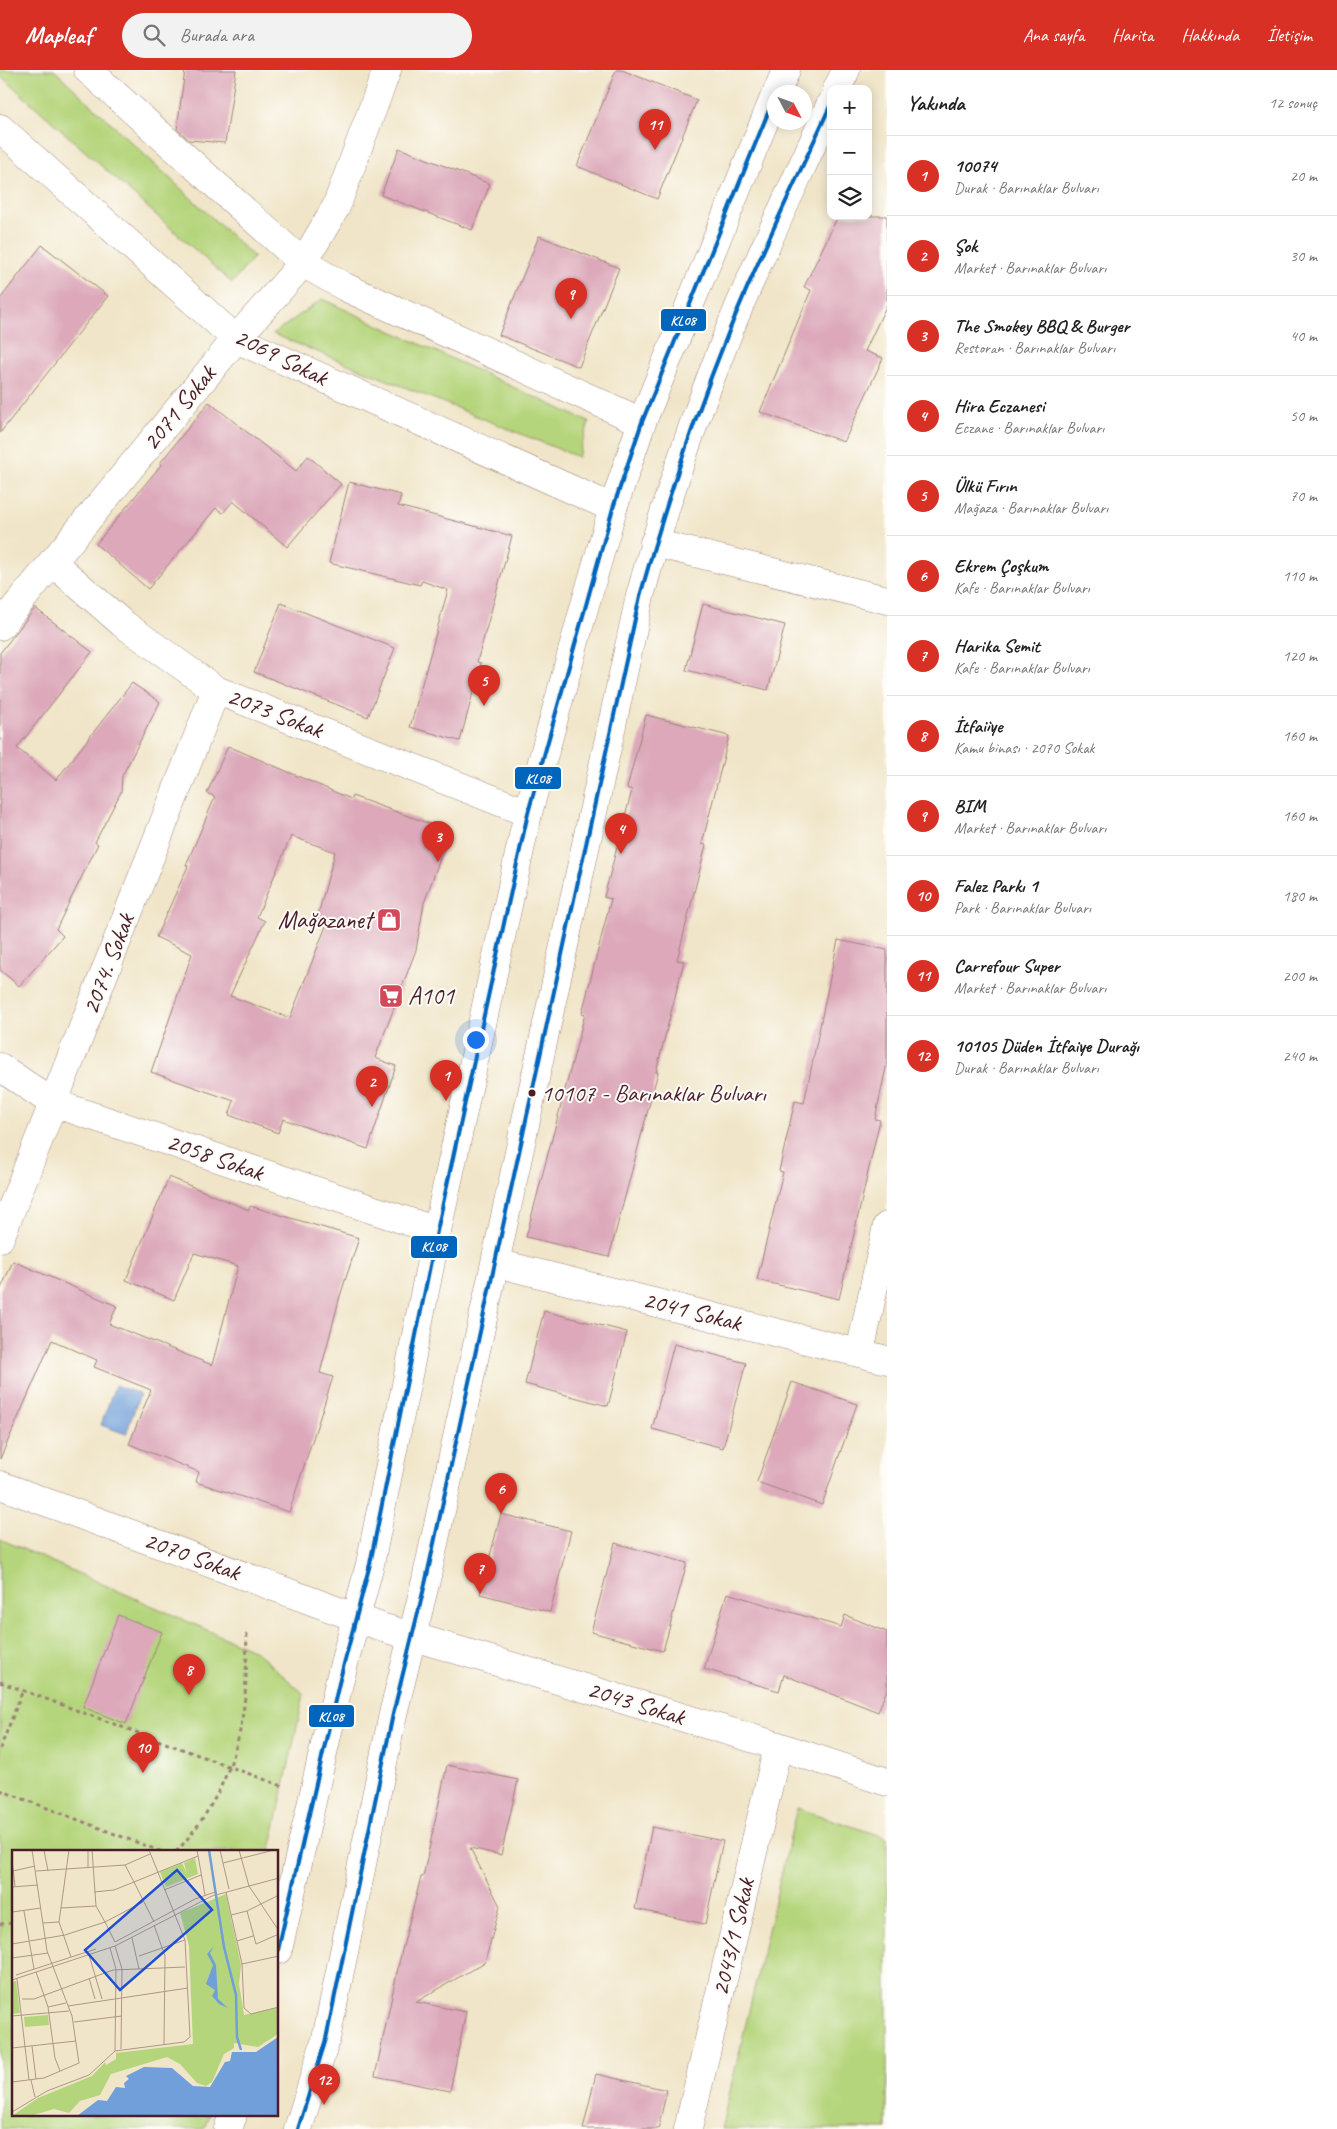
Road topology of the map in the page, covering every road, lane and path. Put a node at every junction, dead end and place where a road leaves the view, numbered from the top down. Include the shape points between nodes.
1 (88, 70) edge
2 (387, 70) edge
3 (846, 70) edge
4 (778, 81) edge
5 (839, 85) edge
6 (827, 112) edge
7 (0, 128) edge
8 (302, 263) junction
9 (236, 339) junction
10 (642, 422) junction
11 (613, 508) junction
12 (654, 544) junction
13 (52, 562) junction
14 (887, 600) edge
15 (0, 626) edge
16 (216, 690) junction
17 (528, 813) junction
18 (0, 1067) edge
19 (54, 1103) junction
20 (887, 1226) edge
21 (437, 1231) junction
22 (0, 1238) edge
23 (496, 1263) junction
24 (860, 1352) junction
25 (887, 1360) edge
26 (0, 1485) edge
27 (356, 1618) junction
28 (384, 1628) joint
29 (247, 1632) dead end
30 (412, 1637) junction
31 (0, 1682) edge
32 (23, 1690) junction
33 (778, 1746) junction
34 (0, 1749) edge
35 (230, 1767) junction
36 (887, 1782) edge
37 (0, 1790) edge
38 (314, 1797) junction
39 (157, 1850) edge
40 (178, 1850) edge
41 (279, 1946) edge
42 (233, 2116) edge
43 (228, 2129) edge
44 (298, 2129) edge
45 (688, 2129) edge

1 - 8 street
2 - 8 street, 2071 Sokak via 336,208
3 - 5 street
4 - 10 street
6 - 12 street via 729,330 687,440
7 - 9 street, 2069 Sokak
8 - 9 street, 2071 Sokak
8 - 10 street via 345,287
9 - 11 street, 2069 Sokak
9 - 13 street, 2071 Sokak
10 - 11 street
11 - 17 street
12 - 14 street
12 - 23 street via 640,596
13 - 15 street, 2071 Sokak
13 - 16 street, 2073 Sokak via 122,623
16 - 17 street, 2073 Sokak
16 - 19 street, 2074. Sokak
17 - 21 street
18 - 19 street, 2058 Sokak
19 - 21 street, 2058 Sokak
19 - 22 street, 2074. Sokak
20 - 24 street
21 - 27 street via 370,1564
23 - 24 street, 2041 Sokak
23 - 30 street
24 - 25 street, 2041 Sokak
26 - 27 street, 2070 Sokak
27 - 28 street, 2070 Sokak
27 - 38 street
28 - 30 street, 2043 Sokak
29 - 35 path via 243,1713
30 - 33 street, 2043 Sokak
30 - 44 street via 326,2039
31 - 32 path
32 - 34 path
32 - 35 path
33 - 36 street, 2043 Sokak
33 - 45 street, 2043/1 Sokak
35 - 38 path
35 - 40 path via 198,1828
37 - 39 path
38 - 41 street
42 - 43 street

